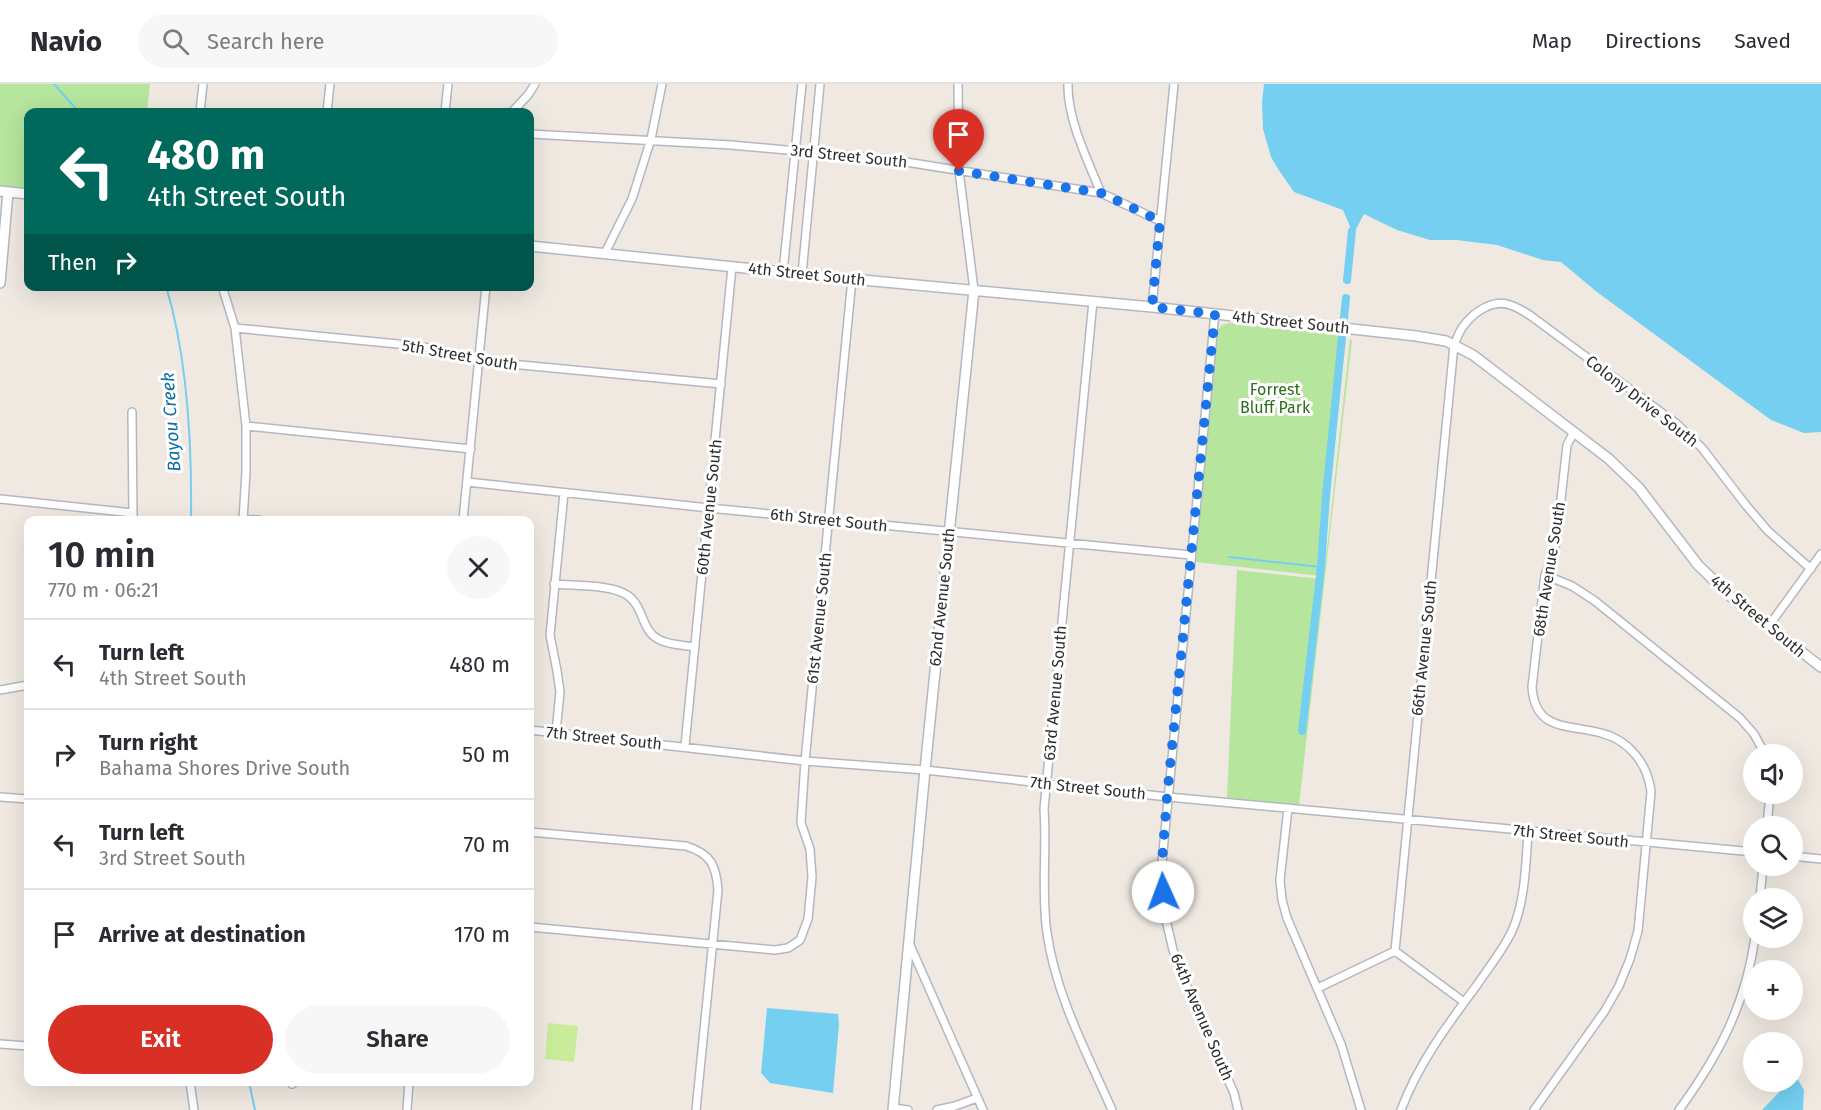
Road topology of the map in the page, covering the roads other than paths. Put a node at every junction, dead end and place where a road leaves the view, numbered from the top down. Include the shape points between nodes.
1 (203, 84) edge
2 (330, 84) edge
3 (448, 84) edge
4 (535, 84) edge
5 (662, 84) edge
6 (802, 84) edge
7 (820, 84) edge
8 (958, 84) edge
9 (1068, 84) edge
10 (1174, 84) edge
11 (200, 108) edge
12 (327, 108) edge
13 (445, 108) edge
14 (516, 108) edge
15 (534, 134) edge
16 (651, 139) junction
17 (796, 150) junction
18 (813, 152) junction
19 (959, 171) junction
20 (4, 192) edge
21 (1101, 193) junction
22 (24, 194) edge
23 (1160, 221) junction
24 (534, 246) edge
25 (605, 253) junction
26 (732, 267) junction
27 (783, 272) junction
28 (802, 274) junction
29 (852, 279) junction
30 (0, 284) edge
31 (974, 290) junction
32 (224, 291) edge
33 (486, 291) edge
34 (1093, 302) junction
35 (1152, 307) junction
36 (1215, 314) junction
37 (235, 328) junction
38 (1454, 345) junction
39 (479, 362) junction
40 (721, 384) junction
41 (132, 412) dead end
42 (246, 426) junction
43 (1574, 432) junction
44 (471, 449) junction
45 (467, 482) junction
46 (564, 493) junction
47 (0, 500) edge
48 (709, 508) junction
49 (125, 516) edge
50 (133, 516) edge
51 (243, 516) edge
52 (463, 516) edge
53 (828, 519) junction
54 (949, 532) junction
55 (1069, 543) junction
56 (1821, 554) edge
57 (1191, 555) junction
58 (1811, 569) junction
59 (1545, 576) junction
60 (554, 584) junction
61 (1768, 627) junction
62 (694, 646) junction
63 (1821, 667) edge
64 (24, 686) edge
65 (0, 690) edge
66 (534, 730) edge
67 (556, 732) junction
68 (1760, 744) edge
69 (684, 746) junction
70 (805, 761) junction
71 (925, 770) junction
72 (1046, 784) junction
73 (0, 797) edge
74 (1167, 797) junction
75 (24, 800) edge
76 (1288, 808) junction
77 (1408, 819) junction
78 (1528, 831) junction
79 (534, 832) edge
80 (1647, 843) junction
81 (1743, 851) edge
82 (1803, 857) edge
83 (1821, 859) edge
84 (534, 927) edge
85 (909, 943) junction
86 (713, 944) junction
87 (1754, 948) edge
88 (1395, 951) junction
89 (1318, 988) junction
90 (1464, 1002) junction
91 (0, 1044) edge
92 (24, 1046) edge
93 (191, 1086) edge
94 (407, 1086) edge
95 (977, 1098) junction
96 (893, 1109) edge
97 (194, 1110) edge
98 (407, 1110) edge
99 (696, 1110) edge
100 (908, 1110) edge
101 (937, 1110) edge
102 (983, 1110) edge
103 (1112, 1110) edge
104 (1238, 1110) edge
105 (1361, 1110) edge
106 (1401, 1110) edge
107 (1534, 1110) edge
108 (1679, 1110) edge

1 - 11 street
2 - 12 street
3 - 13 street
4 - 14 street
5 - 16 street
6 - 17 street
7 - 18 street
8 - 19 street, 62nd Avenue South
9 - 21 street via 1082,148
10 - 23 street
15 - 16 street, 3rd Street South
16 - 17 street, 3rd Street South
16 - 25 street via 632,199
17 - 18 street, 3rd Street South
17 - 27 street
18 - 19 street, 3rd Street South
18 - 28 street
19 - 21 street, 3rd Street South
19 - 31 street, 62nd Avenue South
20 - 22 street
20 - 30 street
21 - 23 street, 3rd Street South
23 - 35 street
24 - 25 street, 4th Street South
25 - 26 street, 4th Street South
26 - 27 street, 4th Street South
26 - 40 street, 60th Avenue South
27 - 28 street, 4th Street South
28 - 29 street, 4th Street South
29 - 31 street, 4th Street South
29 - 53 street, 61st Avenue South
31 - 34 street, 4th Street South
31 - 54 street, 62nd Avenue South
32 - 37 street
33 - 39 street
34 - 35 street, 4th Street South
34 - 55 street, 63rd Avenue South
35 - 36 street, 4th Street South
36 - 38 street, 4th Street South via 1435,338
36 - 57 street, 64th Avenue South
37 - 39 street, 5th Street South via 418,346
37 - 42 street
38 - 43 street, 4th Street South via 1473,355
38 - 58 street, Colony Drive South via 1464,325 1486,307 1510,304 1531,316 1677,424 1702,448 1768,531
38 - 77 street, 66th Avenue South
39 - 40 street, 5th Street South
39 - 44 street
40 - 48 street, 60th Avenue South
41 - 50 street
42 - 44 street
42 - 51 street
43 - 59 street, 68th Avenue South via 1567,446 1554,554
43 - 61 street, 4th Street South via 1639,488 1698,565
44 - 45 street
45 - 46 street, 6th Street South
45 - 52 street
46 - 48 street, 6th Street South
46 - 60 street
47 - 49 street
48 - 53 street, 6th Street South
48 - 62 street, 60th Avenue South
53 - 54 street, 6th Street South
53 - 70 street, 61st Avenue South
54 - 55 street, 6th Street South
54 - 71 street, 62nd Avenue South
55 - 57 street, 6th Street South
55 - 72 street, 63rd Avenue South
56 - 58 street
57 - 74 street, 64th Avenue South
58 - 61 street
59 - 68 street via 1572,586 1595,601 1740,718
59 - 80 street, 68th Avenue South via 1533,698 1551,722 1616,738 1639,758 1650,778
60 - 62 street via 625,593 634,600 647,629 657,639
60 - 67 street via 550,635 560,692
61 - 63 street, 4th Street South
62 - 69 street, 60th Avenue South
64 - 65 street
66 - 67 street, 7th Street South
67 - 69 street, 7th Street South
69 - 70 street, 7th Street South
70 - 71 street, 7th Street South
70 - 86 street, 61st Avenue South via 801,823 810,849 811,885 808,919 800,940 775,950
71 - 72 street, 7th Street South
71 - 85 street, 62nd Avenue South
72 - 74 street, 7th Street South
72 - 103 street, 63rd Avenue South via 1047,934 1060,991
73 - 75 street
74 - 76 street, 7th Street South
74 - 104 street, 64th Avenue South via 1162,862 1168,930 1184,980 1219,1056
76 - 77 street, 7th Street South
76 - 89 street via 1280,880 1282,900
77 - 78 street, 7th Street South
77 - 88 street, 66th Avenue South
78 - 80 street, 7th Street South
78 - 90 street via 1513,931
79 - 86 street via 686,846 704,854 713,863 717,876
80 - 81 street, 7th Street South
80 - 107 street, 68th Avenue South via 1638,931 1630,959 1604,1012
82 - 83 street
84 - 86 street, 61st Avenue South
85 - 95 street
85 - 96 street, 62nd Avenue South
86 - 99 street
87 - 108 street via 1744,991 1720,1048
88 - 89 street
88 - 90 street
89 - 105 street via 1341,1044
90 - 106 street via 1438,1038
91 - 92 street
93 - 97 street
94 - 98 street
95 - 101 street
95 - 102 street
96 - 100 street

